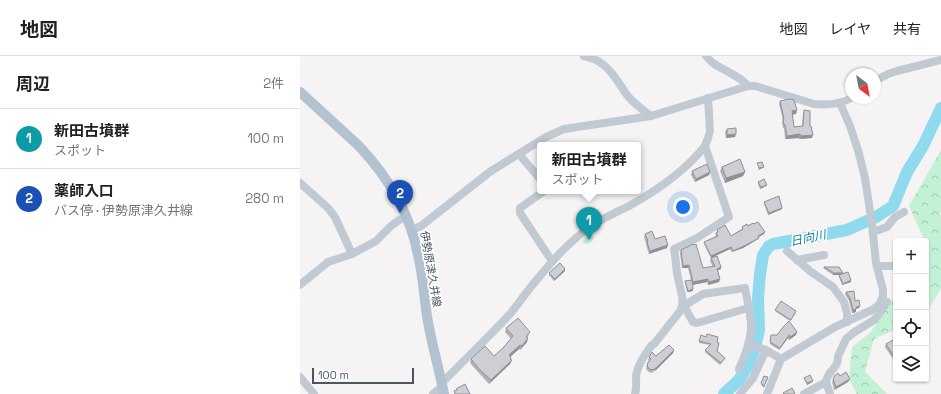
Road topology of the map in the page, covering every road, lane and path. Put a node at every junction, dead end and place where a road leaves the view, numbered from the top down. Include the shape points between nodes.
1 (584, 56) edge
2 (706, 56) edge
3 (941, 60) edge
4 (881, 78) edge
5 (748, 86) junction
6 (300, 92) edge
7 (708, 98) junction
8 (845, 101) edge
9 (840, 103) junction
10 (651, 116) junction
11 (537, 142) edge
12 (538, 142) edge
13 (705, 146) junction
14 (518, 154) junction
15 (537, 176) edge
16 (300, 183) edge
17 (540, 194) edge
18 (904, 212) dead end
19 (407, 216) junction
20 (729, 216) junction
21 (735, 223) dead end
22 (872, 228) junction
23 (412, 230) junction
24 (787, 251) dead end
25 (352, 254) junction
26 (824, 255) dead end
27 (797, 260) junction
28 (552, 262) junction
29 (877, 266) junction
30 (893, 266) edge
31 (300, 285) edge
32 (883, 290) junction
33 (683, 307) junction
34 (748, 308) junction
35 (847, 322) junction
36 (749, 344) junction
37 (765, 350) junction
38 (781, 359) junction
39 (739, 369) dead end
40 (300, 377) edge
41 (826, 382) junction
42 (442, 383) junction
43 (314, 394) edge
44 (433, 394) edge
45 (444, 394) edge
46 (635, 394) edge
47 (740, 394) edge
48 (767, 394) edge
49 (804, 394) edge
50 (830, 394) edge

1 - 10 street via 596,60 608,69 632,100
2 - 5 street
3 - 4 street via 888,74
5 - 7 street
5 - 9 street via 756,86 814,104
6 - 19 main road, 伊勢原津久井線 via 368,156 388,182
7 - 10 street
7 - 13 street via 710,131
8 - 9 street
9 - 22 street via 858,150
10 - 12 street via 564,129
11 - 14 street
13 - 20 street
13 - 28 street via 674,177 641,200 589,227
14 - 15 street
14 - 23 street
16 - 25 street via 335,217
17 - 28 street via 520,208 520,213
18 - 22 street via 887,227
19 - 23 main road, 伊勢原津久井線
19 - 25 street via 376,240
20 - 21 street
20 - 33 street via 674,249
22 - 29 street
23 - 42 main road, 伊勢原津久井線 via 419,256 427,318
24 - 27 street
25 - 31 street via 328,262
26 - 27 street
27 - 35 street via 833,286 844,302
28 - 42 street via 510,314
29 - 30 street
29 - 32 street
32 - 35 street via 882,301 877,307
32 - 41 street via 887,298 886,303 874,320 846,339 836,366 826,377
33 - 34 street via 693,322 697,323
33 - 34 street via 703,294 745,288
33 - 46 street via 643,357 636,376
34 - 36 street via 751,324
35 - 38 street
36 - 37 street
36 - 39 street
37 - 38 street
37 - 47 street via 753,378
38 - 48 street
40 - 43 street
41 - 49 street
41 - 50 street
42 - 44 street
42 - 45 main road, 伊勢原津久井線

